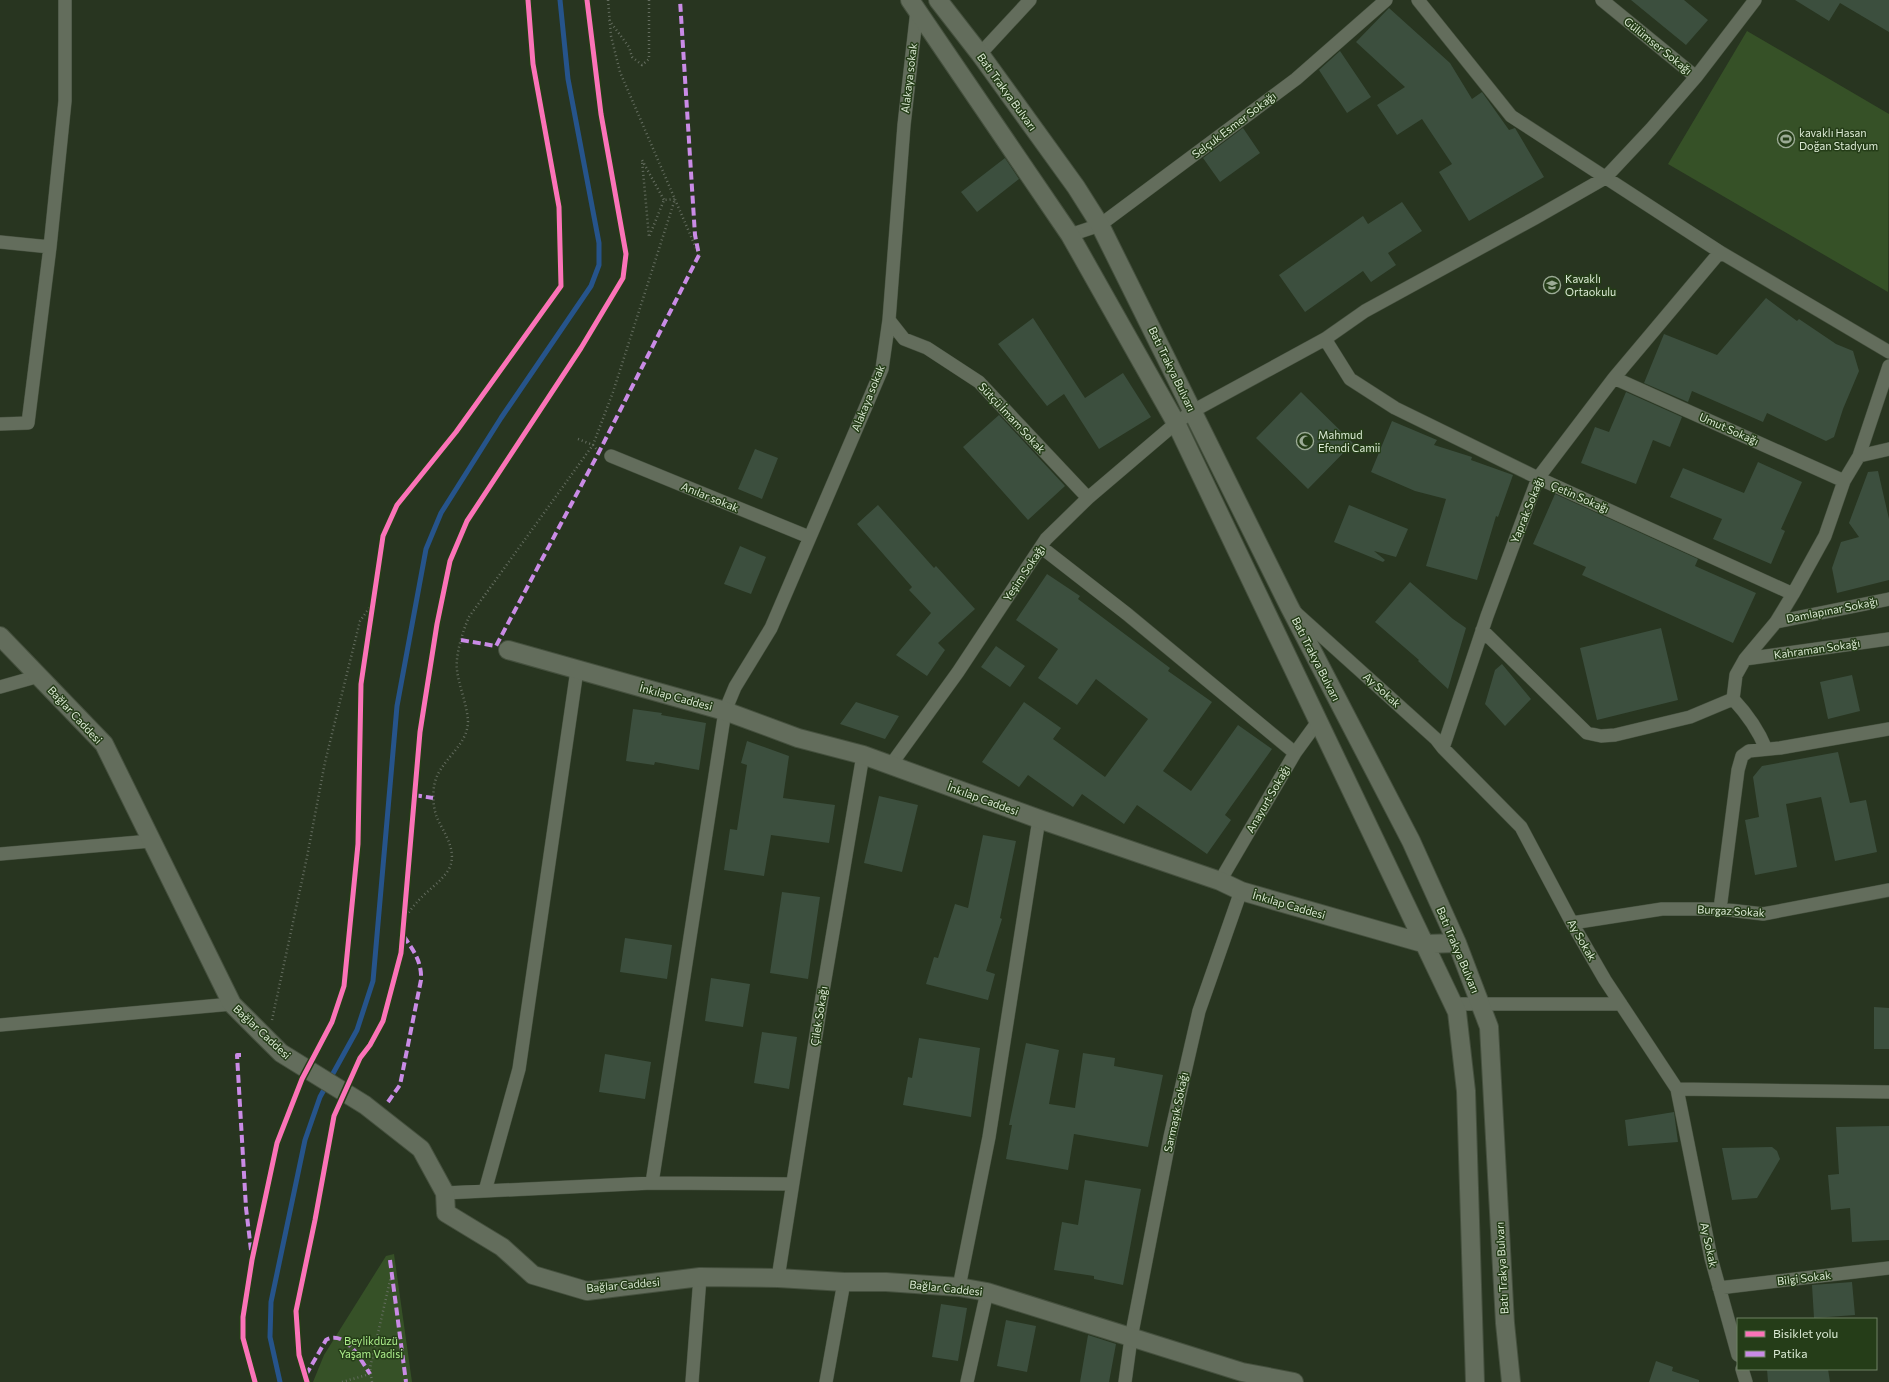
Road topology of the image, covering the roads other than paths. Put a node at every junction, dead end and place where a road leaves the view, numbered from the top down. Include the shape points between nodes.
1 (65, 0) edge
2 (938, 0) edge
3 (1030, 0) edge
4 (1386, 0) edge
5 (1418, 0) edge
6 (1602, 0) edge
7 (1755, 0) edge
8 (913, 5) edge
9 (980, 54) junction
10 (1696, 76) junction
11 (1605, 178) junction
12 (1100, 225) junction
13 (1070, 235) junction
14 (0, 242) edge
15 (50, 247) junction
16 (1720, 252) junction
17 (889, 320) junction
18 (1324, 339) junction
19 (1889, 352) edge
20 (1889, 366) edge
21 (1614, 378) junction
22 (1193, 411) junction
23 (1176, 423) junction
24 (0, 424) edge
25 (1889, 449) edge
26 (611, 456) road end
27 (1859, 456) junction
28 (1538, 478) junction
29 (1844, 481) junction
30 (1088, 498) junction
31 (810, 537) junction
32 (1041, 547) junction
33 (1793, 594) junction
34 (1889, 599) edge
35 (1289, 606) junction
36 (1776, 622) junction
37 (1482, 630) junction
38 (0, 636) edge
39 (1889, 639) edge
40 (508, 650) dead end
41 (1745, 659) junction
42 (577, 670) junction
43 (39, 676) junction
44 (0, 687) edge
45 (1733, 699) junction
46 (725, 710) junction
47 (1319, 720) junction
48 (1889, 729) edge
49 (1443, 748) junction
50 (1766, 749) junction
51 (1295, 753) junction
52 (863, 755) junction
53 (890, 766) junction
54 (1039, 820) junction
55 (151, 841) junction
56 (0, 854) edge
57 (1220, 881) junction
58 (1889, 890) edge
59 (1241, 892) junction
60 (1720, 908) junction
61 (1572, 923) junction
62 (1457, 943) junction
63 (1426, 944) junction
64 (232, 1004) junction
65 (1454, 1004) junction
66 (1481, 1004) junction
67 (1621, 1004) junction
68 (0, 1025) edge
69 (1677, 1089) junction
70 (1889, 1092) edge
71 (652, 1183) junction
72 (792, 1184) junction
73 (484, 1191) junction
74 (444, 1193) junction
75 (1889, 1268) edge
76 (700, 1277) junction
77 (778, 1278) junction
78 (844, 1282) junction
79 (959, 1287) junction
80 (1719, 1288) junction
81 (987, 1292) junction
82 (1132, 1338) junction
83 (1737, 1351) edge
84 (1742, 1370) edge
85 (692, 1382) edge
86 (826, 1382) edge
87 (967, 1382) edge
88 (1125, 1382) edge
89 (1294, 1382) edge
90 (1475, 1382) edge
91 (1511, 1382) edge
92 (1746, 1382) edge

1 - 15 street via 65,101
2 - 9 main road, Batı Trakya Bulvarı
3 - 9 street
4 - 12 street, Selçuk Esmer Sokağı via 1296,79
5 - 11 street via 1511,116
6 - 10 street, Gülümser Sokağı
7 - 10 street, Yeşim Sokağı
8 - 13 main road, Batı Trakya Bulvarı
8 - 17 street, Alakaya sokak
9 - 12 main road, Batı Trakya Bulvarı via 1076,186
10 - 11 street, Yeşim Sokağı
11 - 16 street
11 - 18 street, Yeşim Sokağı via 1365,311
12 - 13 street, Selçuk Esmer Sokağı
12 - 22 main road, Batı Trakya Bulvarı
13 - 23 main road, Batı Trakya Bulvarı
14 - 15 street
15 - 24 street via 28,423
16 - 19 street
16 - 21 street, Yaprak Sokağı
17 - 30 street, Sütçü İmam Sokak via 904,339 927,348 979,382
17 - 31 street, Alakaya sokak via 882,369
18 - 22 street, Yeşim Sokağı
18 - 28 street, Çetin Sokağı via 1356,383 1395,408
20 - 27 street
21 - 28 street, Yaprak Sokağı
21 - 29 street, Umut Sokağı
22 - 23 street, Yeşim Sokağı
22 - 35 main road, Batı Trakya Bulvarı
23 - 30 street, Yeşim Sokağı
23 - 47 main road, Batı Trakya Bulvarı
25 - 27 street
26 - 31 street, Anılar sokak
27 - 29 street
28 - 33 street, Çetin Sokağı
28 - 37 street, Yaprak Sokağı
29 - 33 street via 1824,536
30 - 32 street, Yeşim Sokağı
31 - 46 street, Alakaya sokak via 771,628 735,687
32 - 51 street via 1128,614
32 - 53 street, Yeşim Sokağı via 958,672
33 - 36 street
34 - 36 street, Damlapınar Sokağı
35 - 49 street, Ay Sokak via 1436,738
35 - 62 main road, Batı Trakya Bulvarı via 1411,841
36 - 41 street
37 - 45 street via 1587,733 1615,736 1690,717
37 - 49 street, Yaprak Sokağı
38 - 43 main road, Bağlar Caddesi
39 - 41 street, Kahraman Sokağı
40 - 42 main road, İnkılap Caddesi
41 - 45 street via 1736,674
42 - 46 main road, İnkılap Caddesi
42 - 73 street via 519,1069
43 - 44 street
43 - 55 main road, Bağlar Caddesi via 104,744
45 - 50 street via 1751,719
46 - 52 main road, İnkılap Caddesi via 798,738
46 - 71 street, Alakaya sokak
47 - 51 street, Anayurt Sokağı
47 - 63 main road, Batı Trakya Bulvarı
48 - 50 street
49 - 61 street, Ay Sokak via 1521,827
50 - 60 street via 1749,751 1742,756
51 - 57 street, Anayurt Sokağı
52 - 53 main road, İnkılap Caddesi
52 - 72 street, Çilek Sokağı
53 - 54 main road, İnkılap Caddesi
54 - 57 main road, İnkılap Caddesi
54 - 79 street via 989,1137
55 - 56 street
55 - 64 main road, Bağlar Caddesi
57 - 59 main road, İnkılap Caddesi
58 - 60 street, Burgaz Sokak via 1763,914
59 - 63 main road, İnkılap Caddesi
59 - 82 street, Sarmaşık Sokağı via 1199,1011 1170,1137
60 - 61 street, Burgaz Sokak via 1662,909
61 - 67 street, Ay Sokak
62 - 63 main road, İnkılap Caddesi
62 - 66 main road, Batı Trakya Bulvarı
63 - 65 main road, Batı Trakya Bulvarı
64 - 68 street
64 - 74 main road, Bağlar Caddesi via 281,1053 365,1105 421,1148
65 - 66 street
65 - 90 main road, Batı Trakya Bulvarı via 1466,1091
66 - 67 street
66 - 91 main road, Batı Trakya Bulvarı via 1489,1027 1505,1323
67 - 69 street, Ay Sokak
69 - 70 street
69 - 80 street, Ay Sokak
71 - 72 street
71 - 73 street
72 - 77 street, Çilek Sokağı
73 - 74 street
74 - 76 main road, Bağlar Caddesi via 446,1213 502,1247 533,1275 587,1290
75 - 80 street, Bilgi Sokak
76 - 77 main road, Bağlar Caddesi
76 - 85 street
77 - 78 main road, Bağlar Caddesi
78 - 79 main road, Bağlar Caddesi
78 - 86 street
79 - 81 main road, Bağlar Caddesi
80 - 83 street, Ay Sokak
81 - 82 main road, Bağlar Caddesi
81 - 87 street
82 - 88 street, Sarmaşık Sokağı
82 - 89 main road, Bağlar Caddesi via 1242,1372
84 - 92 street

